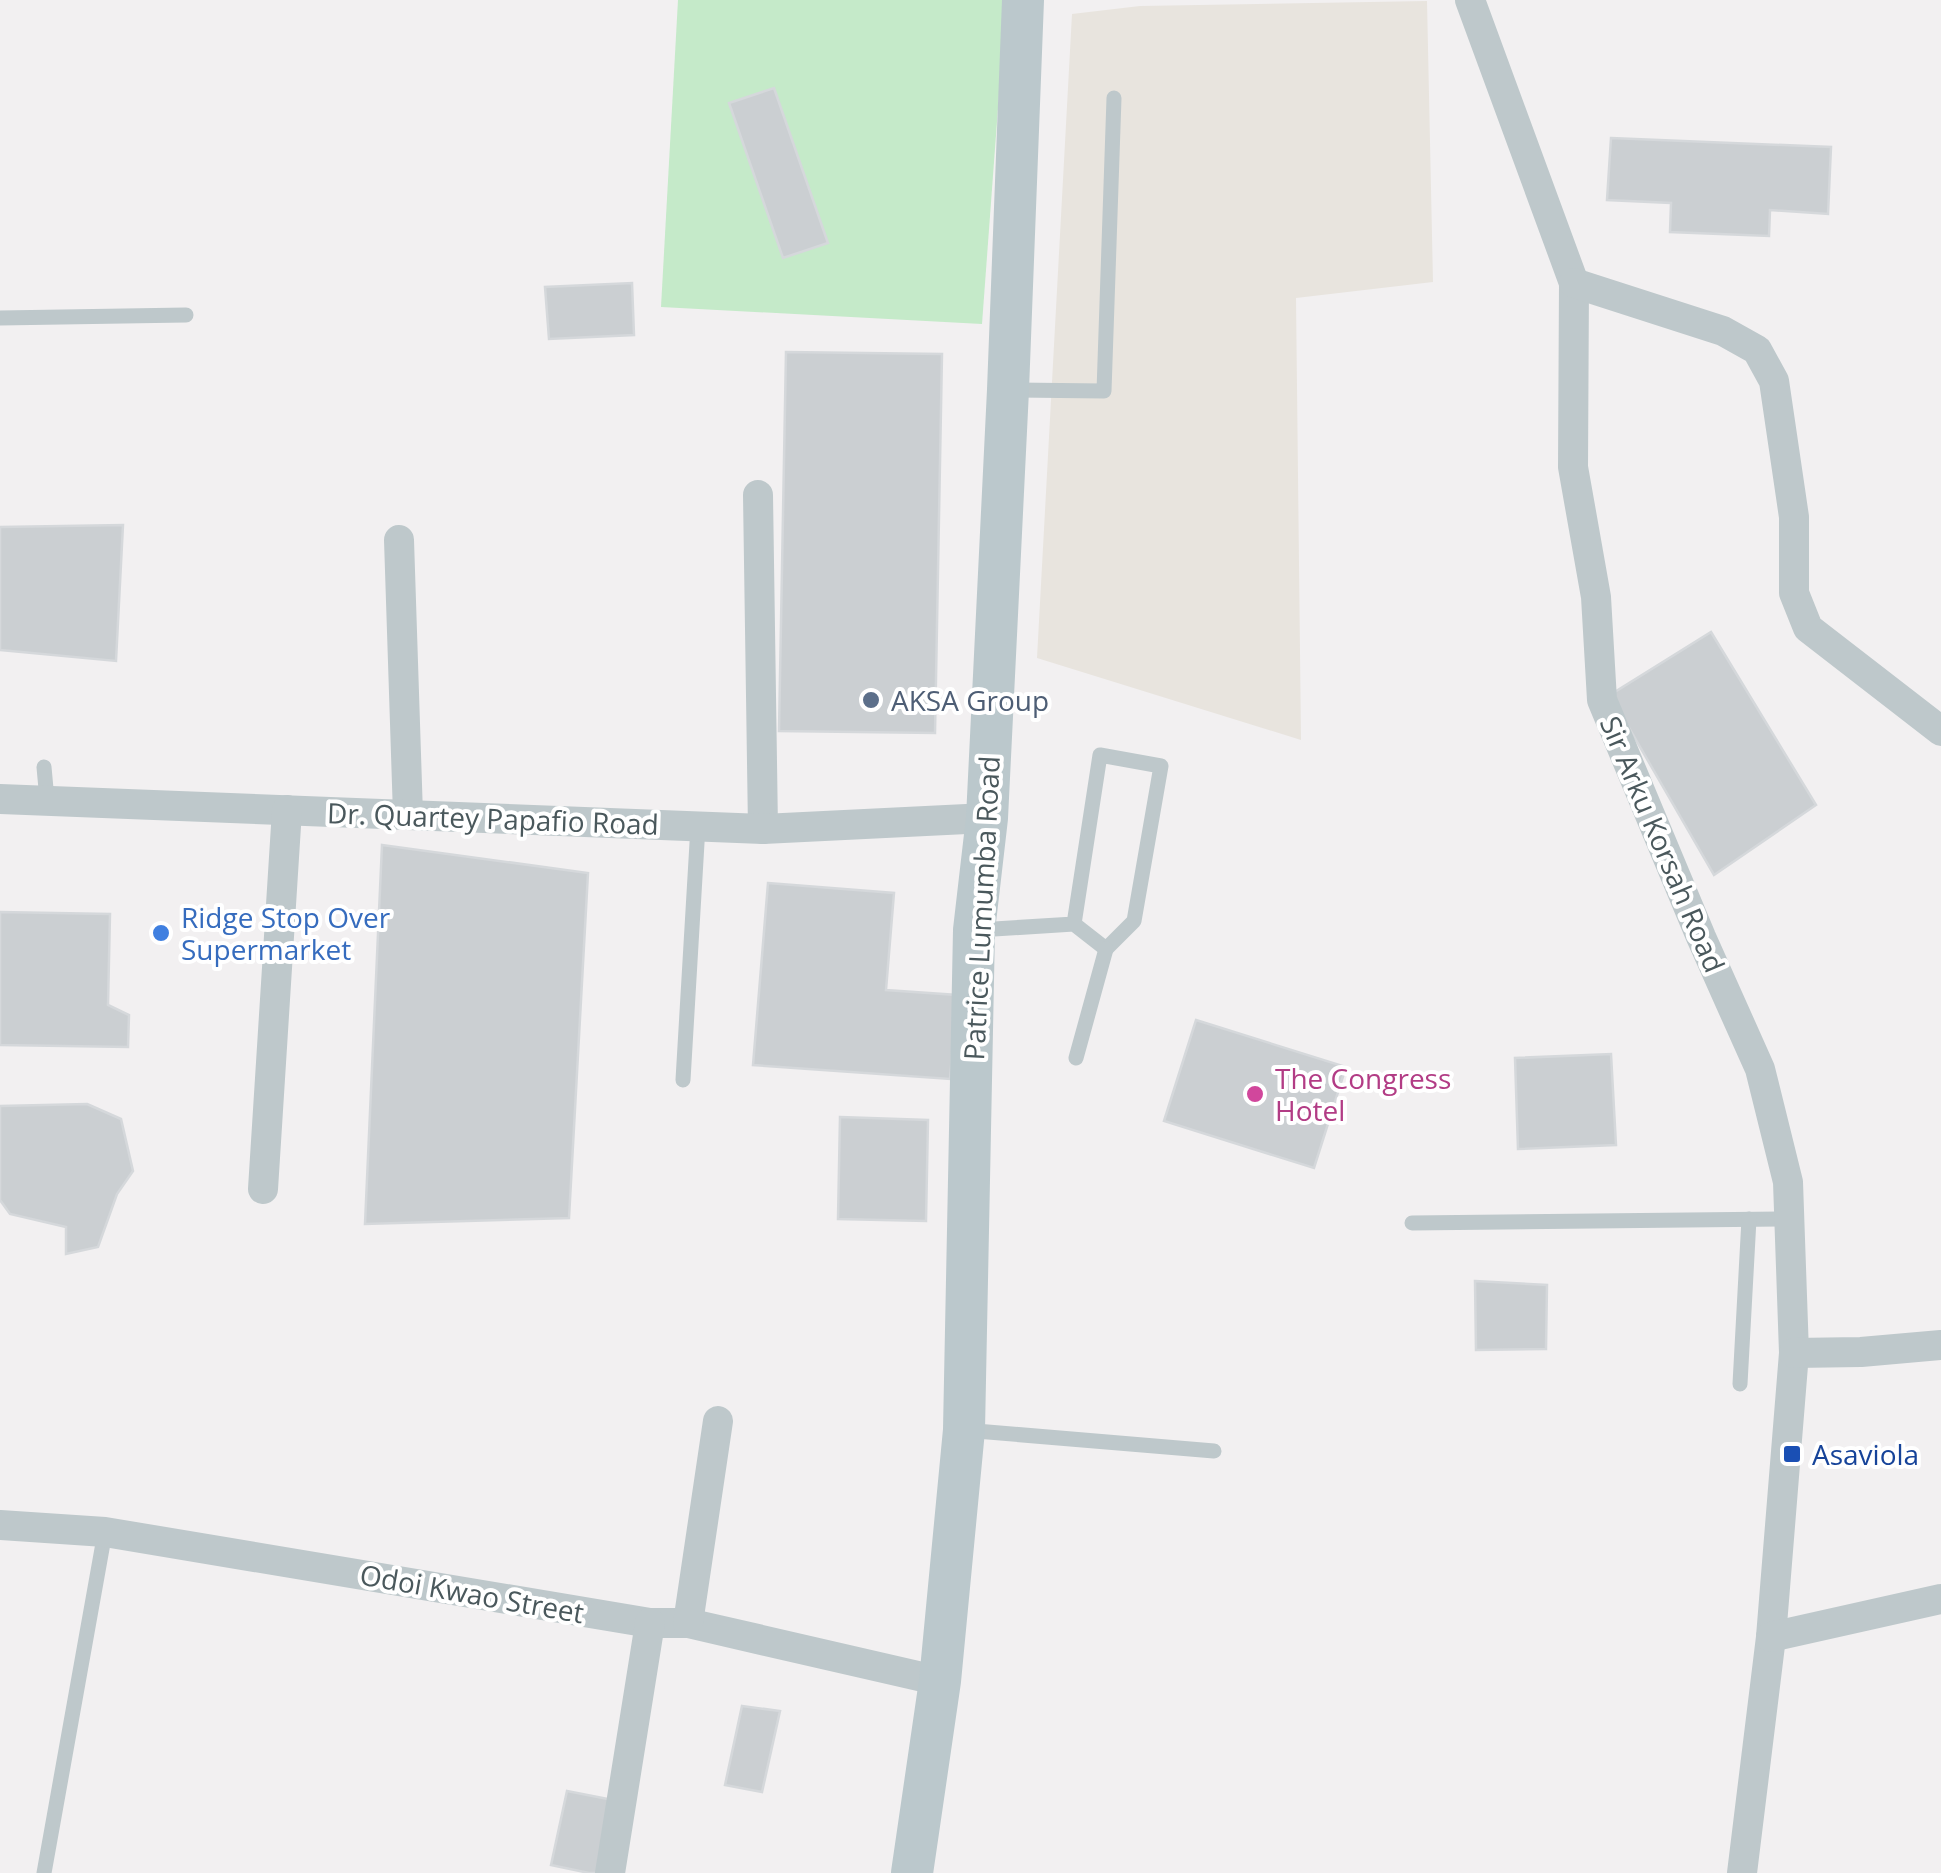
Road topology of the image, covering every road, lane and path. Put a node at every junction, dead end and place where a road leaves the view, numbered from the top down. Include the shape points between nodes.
1 (1023, 0) edge
2 (1470, 0) edge
3 (1114, 98) dead end
4 (1574, 283) junction
5 (186, 315) dead end
6 (0, 318) edge
7 (1008, 390) junction
8 (758, 495) dead end
9 (398, 540) dead end
10 (1941, 731) edge
11 (44, 767) dead end
12 (0, 799) edge
13 (47, 800) junction
14 (287, 810) junction
15 (408, 815) junction
16 (987, 818) junction
17 (698, 826) junction
18 (762, 829) junction
19 (1074, 924) junction
20 (974, 930) junction
21 (1106, 949) junction
22 (1076, 1058) dead end
23 (683, 1080) dead end
24 (263, 1189) dead end
25 (1789, 1219) junction
26 (1748, 1220) junction
27 (1412, 1224) dead end
28 (1941, 1345) edge
29 (1794, 1353) junction
30 (1740, 1384) dead end
31 (718, 1421) dead end
32 (964, 1430) junction
33 (1214, 1452) dead end
34 (0, 1525) edge
35 (105, 1532) junction
36 (1941, 1599) edge
37 (650, 1623) junction
38 (688, 1623) junction
39 (1771, 1637) junction
40 (940, 1681) junction
41 (44, 1873) edge
42 (610, 1873) edge
43 (912, 1873) edge
44 (1742, 1873) edge

1 - 7 street, Patrice Lumumba Road
2 - 4 street, Sir Arku Korsah Road
3 - 7 lane via 1104,391
4 - 10 street via 1723,331 1757,350 1774,382 1794,517 1794,593 1808,628
4 - 25 street, Sir Arku Korsah Road via 1573,467 1596,597 1602,700 1760,1068 1788,1182
5 - 6 lane
7 - 16 street, Patrice Lumumba Road
8 - 18 street
9 - 15 street
11 - 13 lane
12 - 13 street, Dr. Quartey Papafio Road
13 - 14 street, Dr. Quartey Papafio Road
14 - 15 street, Dr. Quartey Papafio Road
14 - 24 street
15 - 17 street, Dr. Quartey Papafio Road
16 - 18 street, Dr. Quartey Papafio Road
16 - 20 street, Patrice Lumumba Road
17 - 18 street, Dr. Quartey Papafio Road
17 - 23 lane
19 - 20 lane
19 - 21 lane
19 - 21 lane via 1100,755 1161,766 1134,921
20 - 32 street, Patrice Lumumba Road
21 - 22 lane
25 - 26 lane
25 - 29 street, Sir Arku Korsah Road
26 - 27 lane
26 - 30 lane
28 - 29 street
29 - 39 street, Sir Arku Korsah Road
31 - 38 street
32 - 33 lane
32 - 40 street, Patrice Lumumba Road
34 - 35 street, Odoi Kwao Street
35 - 37 street, Odoi Kwao Street
35 - 41 lane
36 - 39 street
37 - 38 street, Odoi Kwao Street
37 - 42 street
38 - 40 street, Odoi Kwao Street
39 - 44 street, Sir Arku Korsah Road
40 - 43 street, Patrice Lumumba Road

